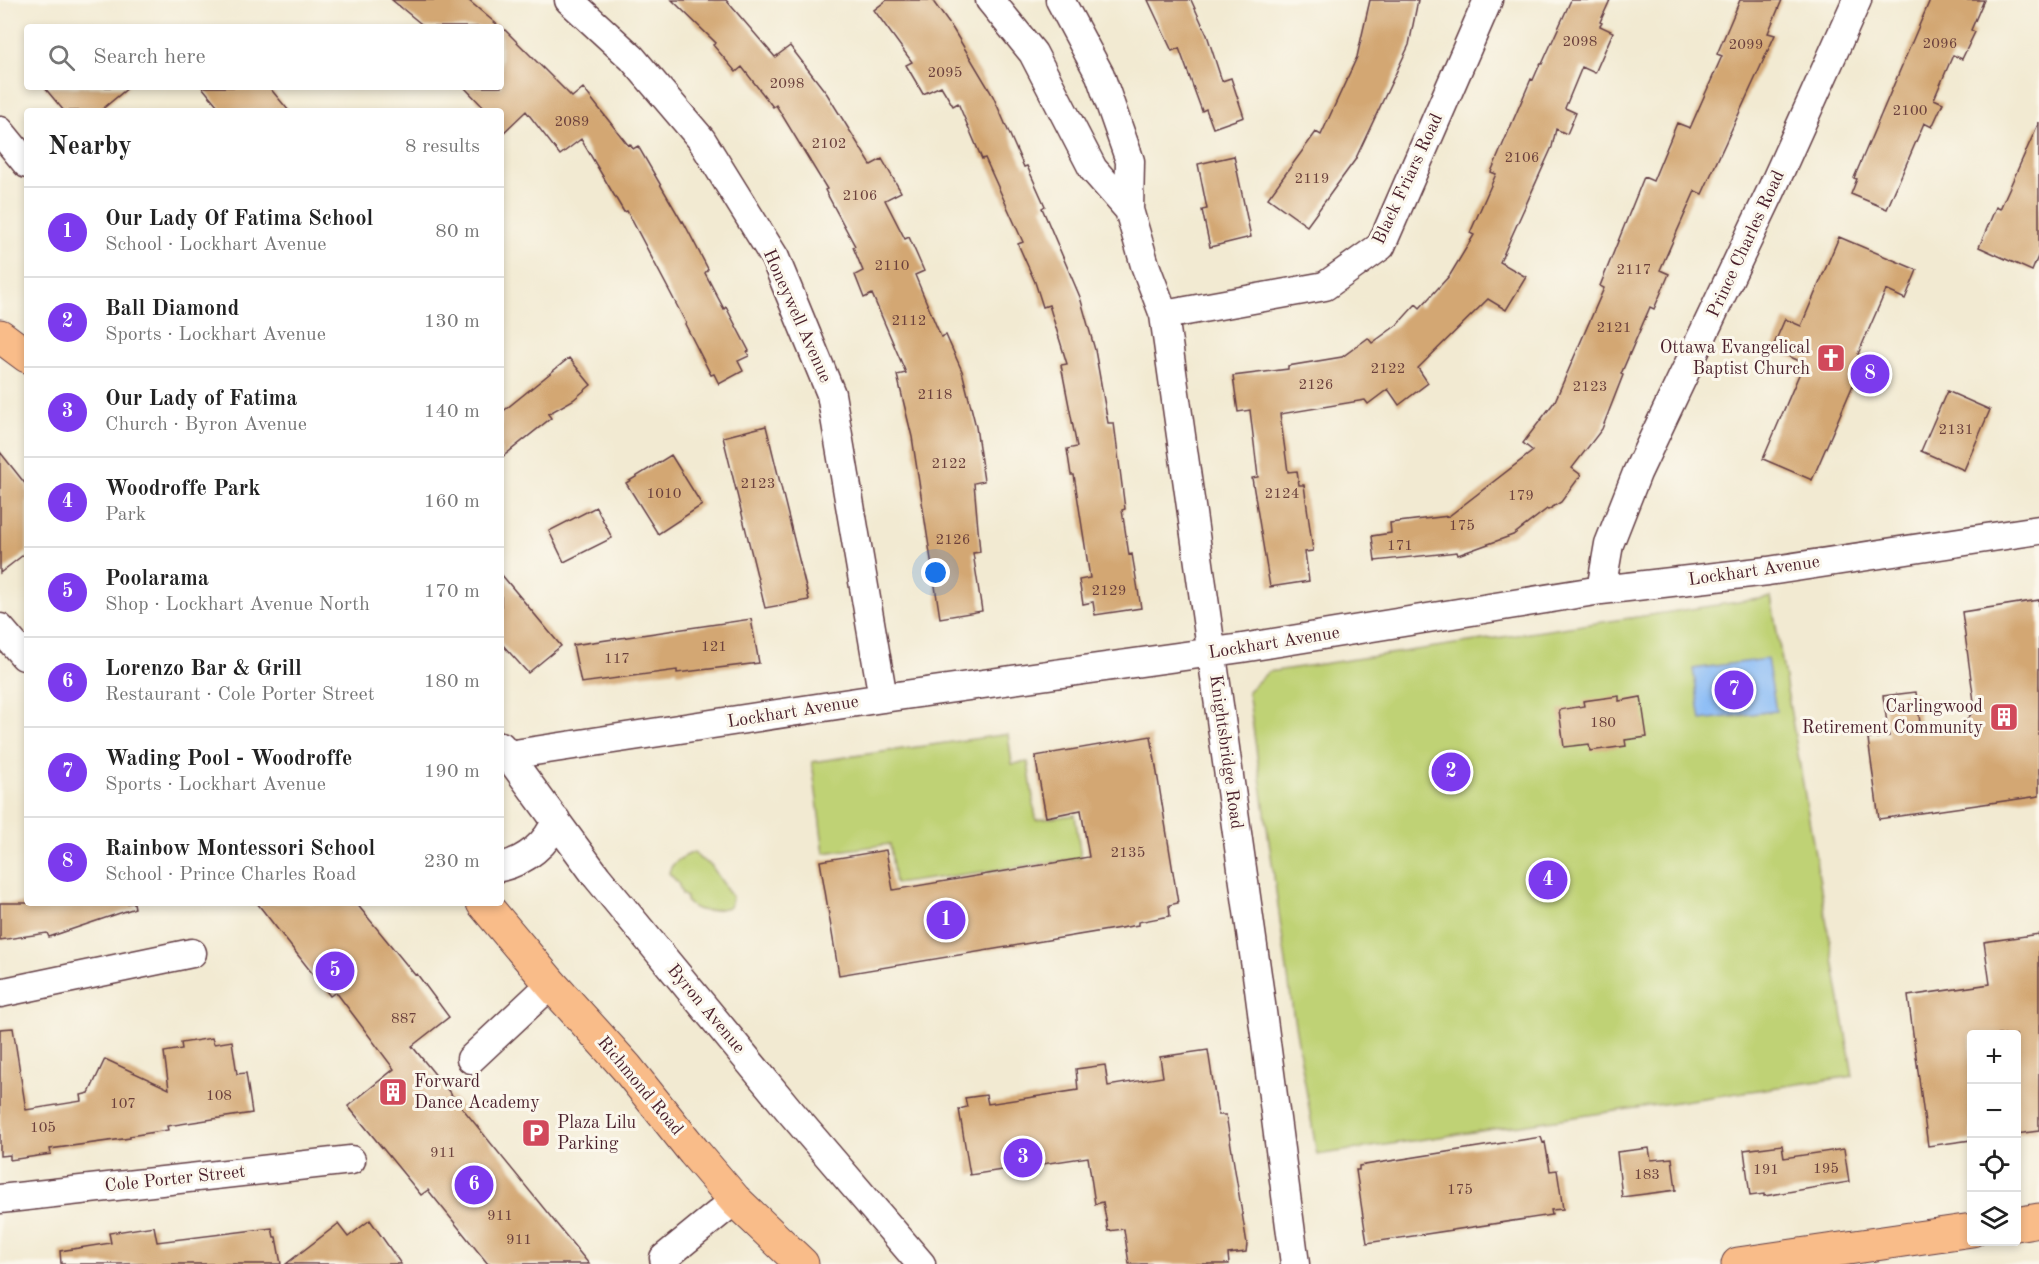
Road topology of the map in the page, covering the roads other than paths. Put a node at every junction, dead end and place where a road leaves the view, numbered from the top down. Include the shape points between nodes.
1 (569, 0) edge
2 (990, 0) edge
3 (1060, 0) edge
4 (1488, 0) edge
5 (1857, 0) edge
6 (0, 131) edge
7 (24, 160) edge
8 (1129, 210) junction
9 (1164, 315) junction
10 (0, 336) edge
11 (24, 354) edge
12 (2039, 530) edge
13 (1601, 590) junction
14 (0, 628) edge
15 (1212, 653) junction
16 (24, 654) edge
17 (883, 698) junction
18 (505, 751) edge
19 (556, 820) junction
20 (504, 866) edge
21 (486, 906) edge
22 (192, 953) dead end
23 (551, 984) junction
24 (0, 993) edge
25 (471, 1059) dead end
26 (351, 1160) dead end
27 (0, 1199) edge
28 (735, 1200) junction
29 (2039, 1220) edge
30 (2021, 1223) edge
31 (1967, 1231) edge
32 (664, 1258) dead end
33 (1791, 1260) edge
34 (802, 1264) edge
35 (921, 1264) edge
36 (1295, 1264) edge
37 (1738, 1264) edge

1 - 17 street, Honeywell Avenue via 632,58 701,139 775,258 831,394
2 - 8 street, Knightsbridge Road via 1033,53 1093,169
3 - 8 street, Knightsbridge Road via 1100,75 1130,161
4 - 9 street, Black Friars Road via 1381,246 1325,286
5 - 13 street, Prince Charles Road via 1771,192 1636,473 1609,544
6 - 7 street
8 - 9 street, Knightsbridge Road via 1144,265
9 - 15 street, Knightsbridge Road
10 - 11 main road
12 - 13 street, Lockhart Avenue via 1768,571
13 - 15 street, Lockhart Avenue
14 - 16 street
15 - 17 street, Lockhart Avenue
15 - 36 street, Knightsbridge Road
17 - 18 street, Lockhart Avenue
18 - 19 street, Byron Avenue
19 - 20 street via 552,832 532,853
19 - 35 street, Byron Avenue via 605,886
21 - 23 main road, Richmond Road
22 - 24 street
23 - 25 street
23 - 28 main road, Richmond Road via 626,1067
26 - 27 street, Cole Porter Street
28 - 32 street
28 - 34 main road, Richmond Road
29 - 30 main road
31 - 33 main road
33 - 37 main road

